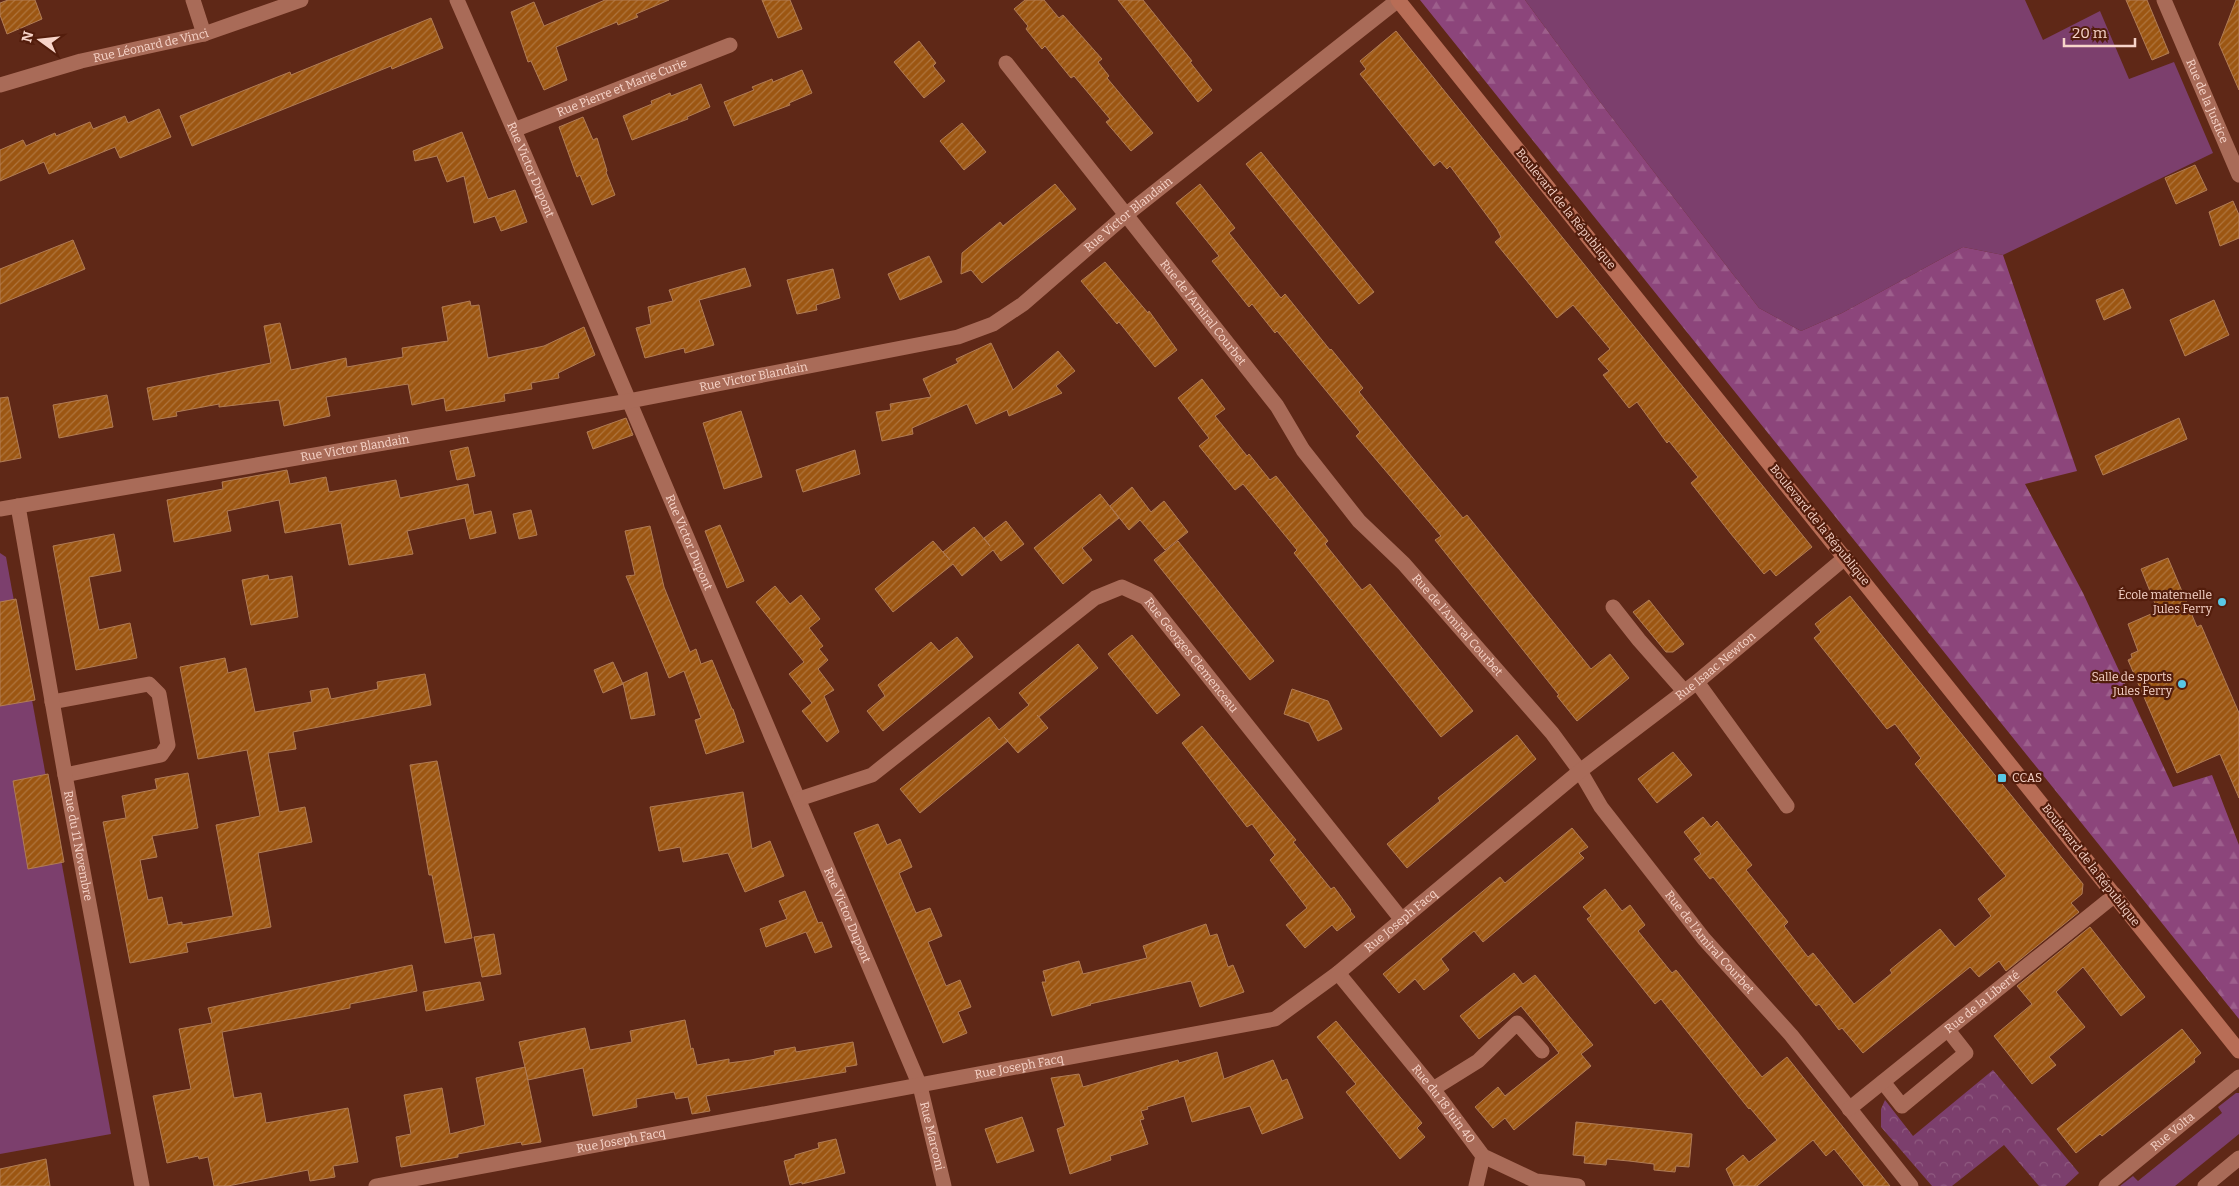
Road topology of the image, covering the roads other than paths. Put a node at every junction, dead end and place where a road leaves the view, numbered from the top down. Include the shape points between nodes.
1 (193, 0) edge
2 (301, 0) edge
3 (458, 0) edge
4 (1398, 0) edge
5 (2164, 0) edge
6 (204, 34) junction
7 (730, 45) dead end
8 (1006, 63) dead end
9 (0, 85) edge
10 (514, 130) junction
11 (2239, 175) edge
12 (1127, 214) junction
13 (629, 401) junction
14 (18, 506) junction
15 (0, 509) edge
16 (1846, 557) junction
17 (1613, 607) dead end
18 (1697, 682) junction
19 (1684, 691) junction
20 (52, 702) junction
21 (1580, 771) junction
22 (65, 775) junction
23 (799, 800) junction
24 (1787, 806) dead end
25 (2115, 895) junction
26 (1402, 920) junction
27 (1338, 973) junction
28 (1948, 1030) junction
29 (1542, 1051) dead end
30 (2239, 1051) edge
31 (2239, 1077) edge
32 (1882, 1082) junction
33 (920, 1086) junction
34 (1433, 1089) junction
35 (1849, 1109) junction
36 (1483, 1156) junction
37 (2239, 1158) edge
38 (142, 1186) edge
39 (376, 1186) edge
40 (944, 1186) edge
41 (1476, 1186) edge
42 (1578, 1186) edge
43 (1911, 1186) edge
44 (2106, 1186) edge
45 (2205, 1186) edge

1 - 6 street
2 - 6 street, Rue Léonard de Vinci
3 - 10 street, Rue Victor Dupont
4 - 12 street, Rue Victor Blandain
4 - 16 street, Boulevard de la République
5 - 11 street, Rue de la Justice
6 - 9 street, Rue Léonard de Vinci via 81,61
7 - 10 street, Rue Pierre et Marie Curie
8 - 12 street, Rue de l'Amiral Courbet
10 - 13 street, Rue Victor Dupont
12 - 13 street, Rue Victor Blandain via 1023,304 993,324 958,337
12 - 21 street, Rue de l'Amiral Courbet via 1277,406 1303,450 1359,521 1404,564 1552,733
13 - 14 street, Rue Victor Blandain
13 - 23 street, Rue Victor Dupont
14 - 15 street, Rue Victor Blandain
14 - 20 street, Rue du 11 Novembre
16 - 18 street, Rue Isaac Newton
16 - 25 street, Boulevard de la République
17 - 19 street
18 - 19 street, Rue Isaac Newton
18 - 24 street
19 - 21 street, Rue Isaac Newton
20 - 22 street, Rue du 11 Novembre
20 - 22 street via 149,684 159,694 168,745 161,756
21 - 26 street, Rue Joseph Facq
21 - 35 street, Rue de l'Amiral Courbet via 1601,807 1704,939 1791,1035
22 - 38 street, Rue du 11 Novembre
23 - 26 street, Rue Georges Clemenceau via 872,775 1095,598 1122,587 1146,598
23 - 33 street, Rue Victor Dupont
25 - 28 street, Rue de la Liberté
25 - 30 street, Boulevard de la République
26 - 27 street, Rue Joseph Facq
27 - 33 street, Rue Joseph Facq via 1275,1019
27 - 34 street, Rue du 18 Juin 40
28 - 32 street, Rue de la Liberté
28 - 32 street via 1966,1053 1902,1106
29 - 34 street via 1517,1024 1478,1061
31 - 44 street, Rue Volta
32 - 35 street, Rue de la Liberté
33 - 39 street, Rue Joseph Facq
33 - 40 street, Rue Marconi
34 - 36 street, Rue du 18 Juin 40
35 - 43 street, Rue de l'Amiral Courbet
36 - 41 street
36 - 42 street, Rue du 18 Juin 40 via 1536,1182
37 - 45 street

